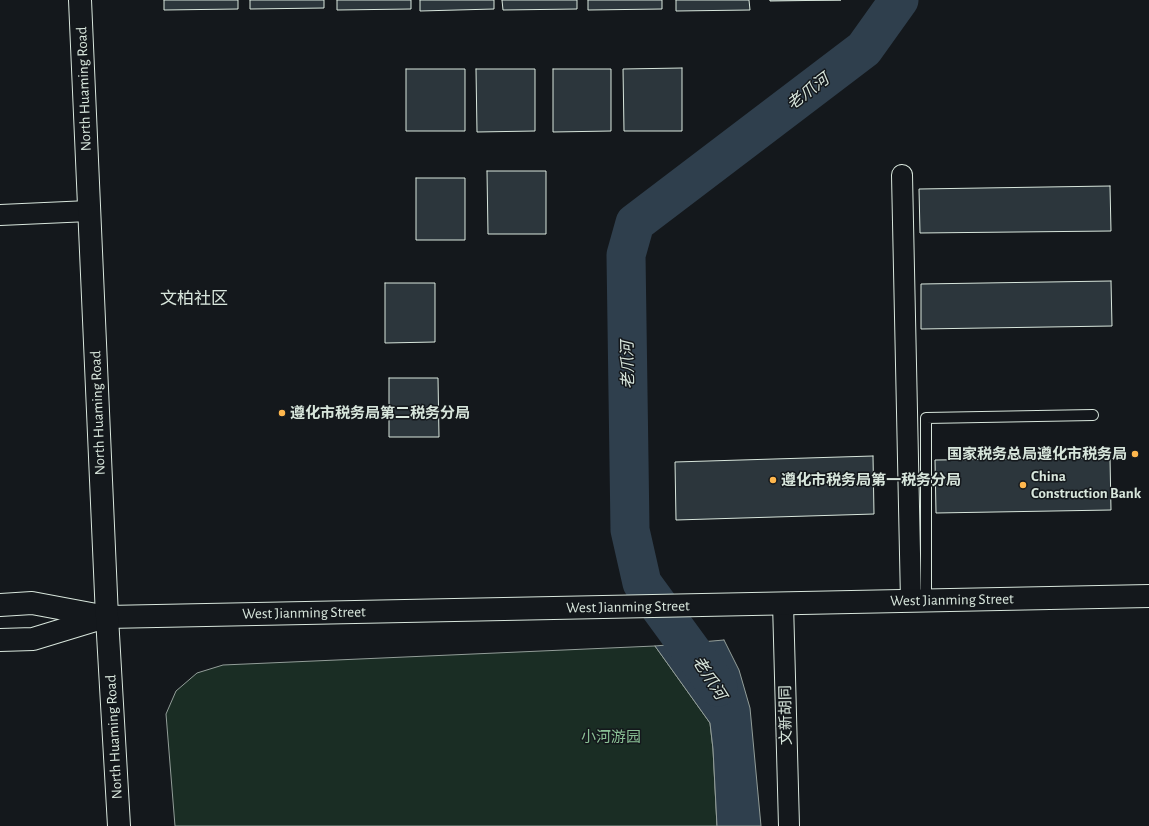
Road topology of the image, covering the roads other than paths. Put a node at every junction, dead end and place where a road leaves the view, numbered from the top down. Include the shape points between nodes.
1 (80, 0) edge
2 (902, 176) dead end
3 (89, 211) junction
4 (0, 215) edge
5 (1093, 415) dead end
6 (1149, 596) edge
7 (919, 601) junction
8 (783, 603) junction
9 (0, 605) edge
10 (107, 617) junction
11 (0, 640) edge
12 (119, 826) edge
13 (789, 826) edge

1 - 3 main road, North Huaming Road
2 - 7 street
3 - 4 street
3 - 10 main road, North Huaming Road
5 - 7 lane via 926,418
6 - 7 main road, West Jianming Street
7 - 8 main road, West Jianming Street
8 - 10 main road, West Jianming Street
8 - 13 street, 文新胡同
9 - 10 main road, West Jianming Street via 32,603
10 - 11 main road, West Jianming Street via 33,639
10 - 12 main road, North Huaming Road

